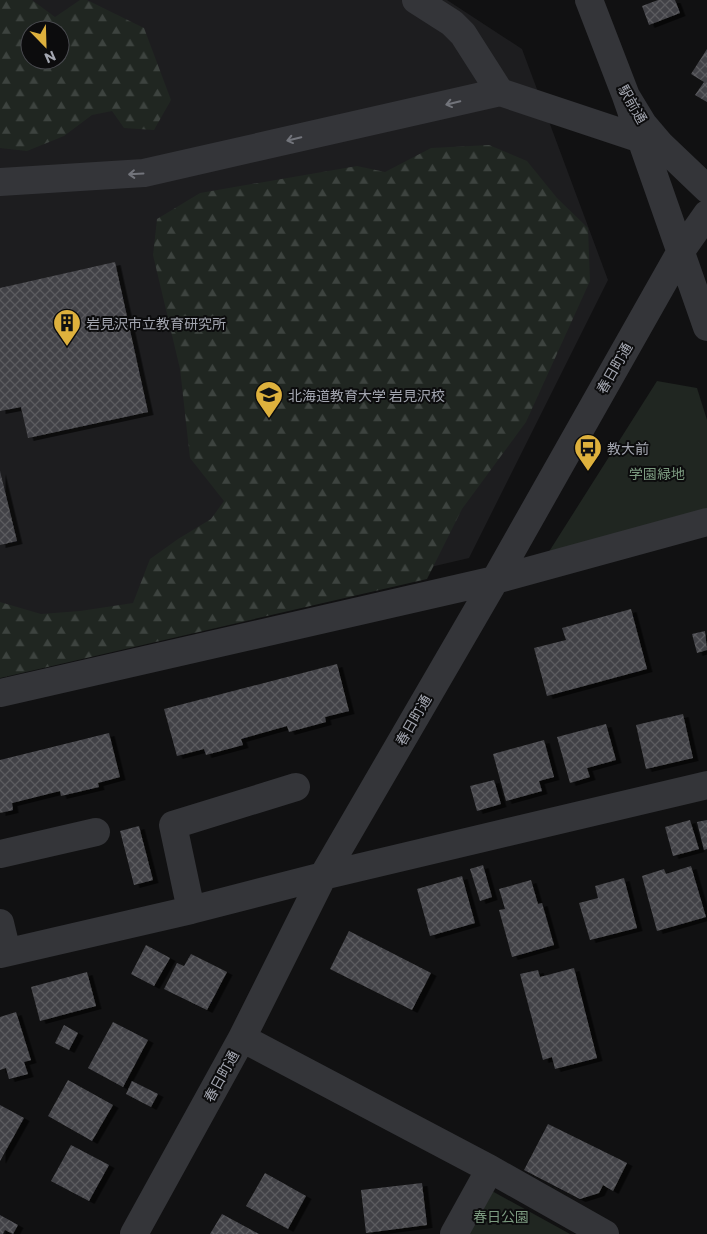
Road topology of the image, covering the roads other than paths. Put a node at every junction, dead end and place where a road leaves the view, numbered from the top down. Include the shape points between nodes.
1 (416, 0) edge
2 (589, 0) edge
3 (500, 92) junction
4 (626, 96) junction
5 (641, 139) junction
6 (0, 182) edge
7 (707, 189) edge
8 (707, 214) edge
9 (681, 252) junction
10 (707, 327) edge
11 (707, 522) edge
12 (495, 580) junction
13 (0, 693) edge
14 (707, 785) edge
15 (296, 787) dead end
16 (96, 832) dead end
17 (0, 854) edge
18 (323, 876) junction
19 (191, 910) junction
20 (0, 923) edge
21 (4, 953) edge
22 (242, 1038) junction
23 (490, 1169) junction
24 (134, 1234) edge
25 (454, 1234) edge
26 (605, 1234) edge

1 - 3 street via 463,34
2 - 4 street, 駅前通
3 - 5 street
3 -> 6 street via 144,173
4 - 5 street
4 - 7 street, 駅前通 via 660,144
5 - 9 street
8 - 9 street, 春日町通
9 - 10 street
9 - 12 street, 春日町通
11 - 12 street
12 - 13 street
12 - 18 street, 春日町通
14 - 18 street
15 - 19 street via 173,825
16 - 17 street
18 - 19 street
18 - 22 street, 春日町通
19 - 21 street
20 - 21 street
22 - 23 street
22 - 24 street, 春日町通
23 - 25 street
23 - 26 street

